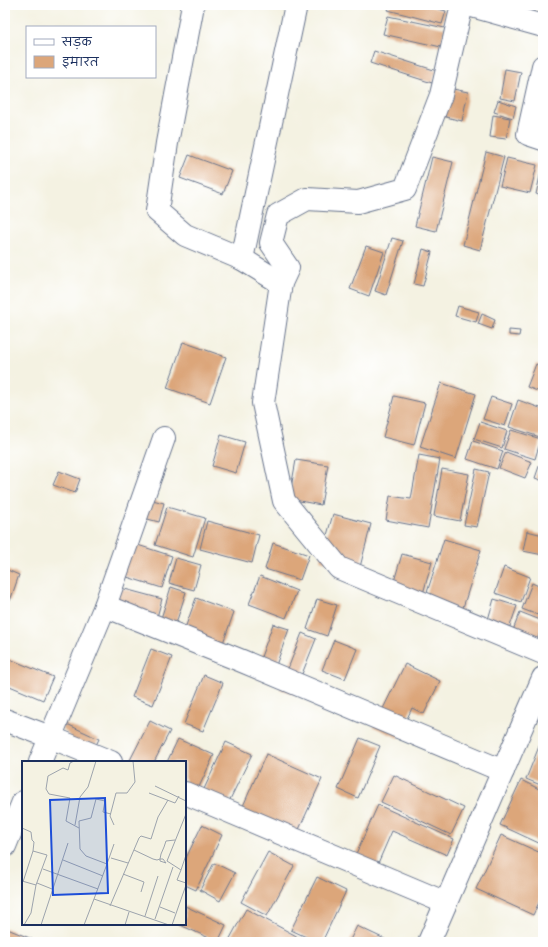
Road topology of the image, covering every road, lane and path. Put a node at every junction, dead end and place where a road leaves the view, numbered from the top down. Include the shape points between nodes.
1 (193, 5) edge
2 (296, 5) edge
3 (462, 5) edge
4 (468, 5) edge
5 (543, 26) edge
6 (543, 66) edge
7 (543, 139) edge
8 (242, 259) junction
9 (281, 283) junction
10 (164, 438) dead end
11 (105, 606) junction
12 (543, 653) edge
13 (543, 678) edge
14 (5, 720) edge
15 (50, 737) junction
16 (40, 761) edge
17 (109, 761) edge
18 (503, 771) junction
19 (186, 793) edge
20 (22, 804) edge
21 (5, 846) edge
22 (446, 903) junction
23 (429, 942) edge

1 - 8 street via 157,212 185,235
2 - 8 street
3 - 9 street via 441,95 405,189 358,202 307,199 278,215 271,243 288,268
4 - 5 street
6 - 7 street via 528,134
8 - 9 street
9 - 12 street via 262,403 284,500 339,568
10 - 11 street
11 - 15 street
11 - 18 street
13 - 18 street
14 - 15 street
15 - 16 street
15 - 17 street
18 - 22 street
19 - 22 street
20 - 21 street
22 - 23 street

